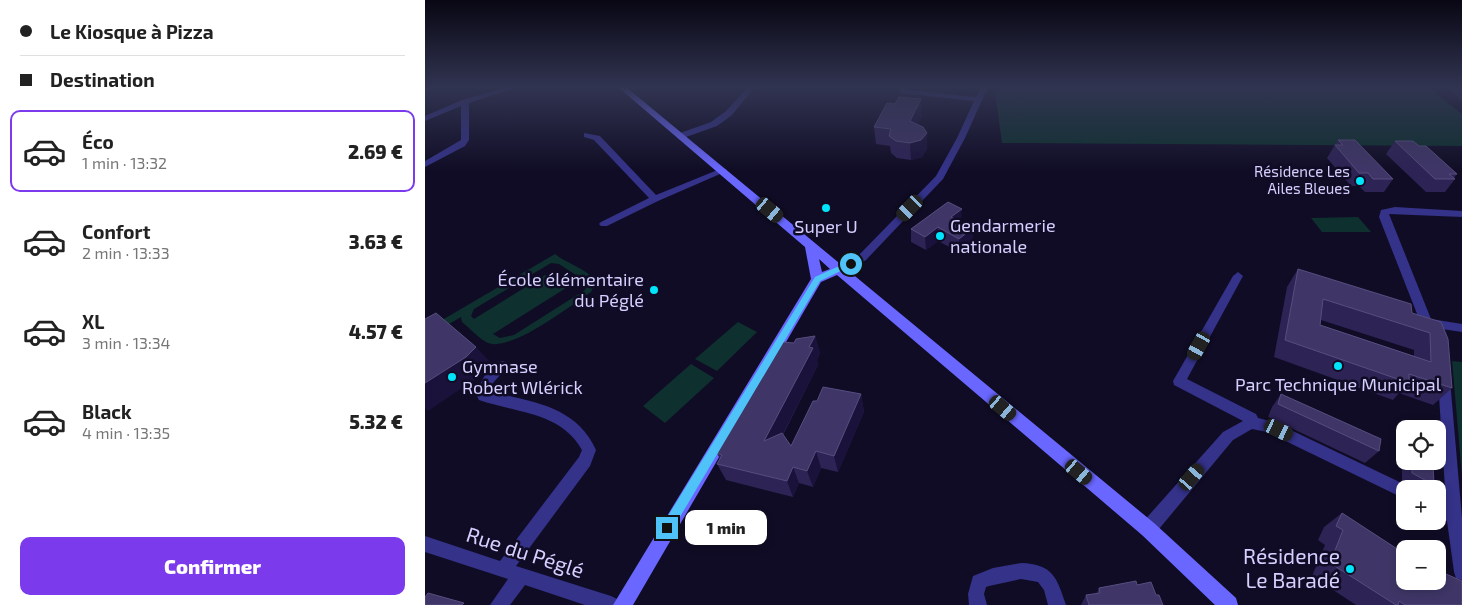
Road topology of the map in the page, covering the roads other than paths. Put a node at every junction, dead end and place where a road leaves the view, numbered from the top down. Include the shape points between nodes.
1 (465, 115) edge
2 (656, 115) edge
3 (725, 115) edge
4 (971, 115) edge
5 (587, 136) dead end
6 (680, 136) junction
7 (425, 164) edge
8 (723, 172) junction
9 (655, 199) junction
10 (1462, 214) edge
11 (604, 224) dead end
12 (810, 244) junction
13 (841, 269) junction
14 (1238, 276) dead end
15 (817, 279) junction
16 (1426, 323) junction
17 (1462, 328) edge
18 (1434, 340) edge
19 (502, 366) dead end
20 (1443, 368) edge
21 (1251, 423) junction
22 (1396, 488) edge
23 (1446, 512) edge
24 (1454, 516) junction
25 (1148, 529) junction
26 (425, 544) edge
27 (504, 569) junction
28 (1462, 572) edge
29 (522, 575) junction
30 (499, 605) edge
31 (611, 605) edge
32 (622, 605) edge
33 (978, 605) edge
34 (1057, 605) edge
35 (1229, 605) edge

1 - 7 street via 465,140 462,144
2 - 6 main road
3 - 6 street via 714,124
4 - 13 street via 940,178 862,258
5 - 9 street via 597,138
6 - 8 main road
8 - 9 street
8 - 12 main road
9 - 11 street
10 - 16 street via 1384,212
12 - 13 main road
12 - 15 main road
13 - 15 main road
13 - 25 main road
14 - 21 street via 1179,381 1251,418
15 - 32 main road
16 - 17 street
16 - 18 street
19 - 27 street via 487,381 484,396 560,417 586,441 589,450 585,461
20 - 24 street
21 - 22 street via 1269,426
21 - 25 street via 1228,436
23 - 24 street
24 - 28 street
25 - 35 main road
26 - 27 street, Rue du Péglé
27 - 29 street, Rue du Péglé
29 - 30 street
29 - 31 street, Rue du Péglé
33 - 34 street via 975,594 979,582 1027,570 1044,575

